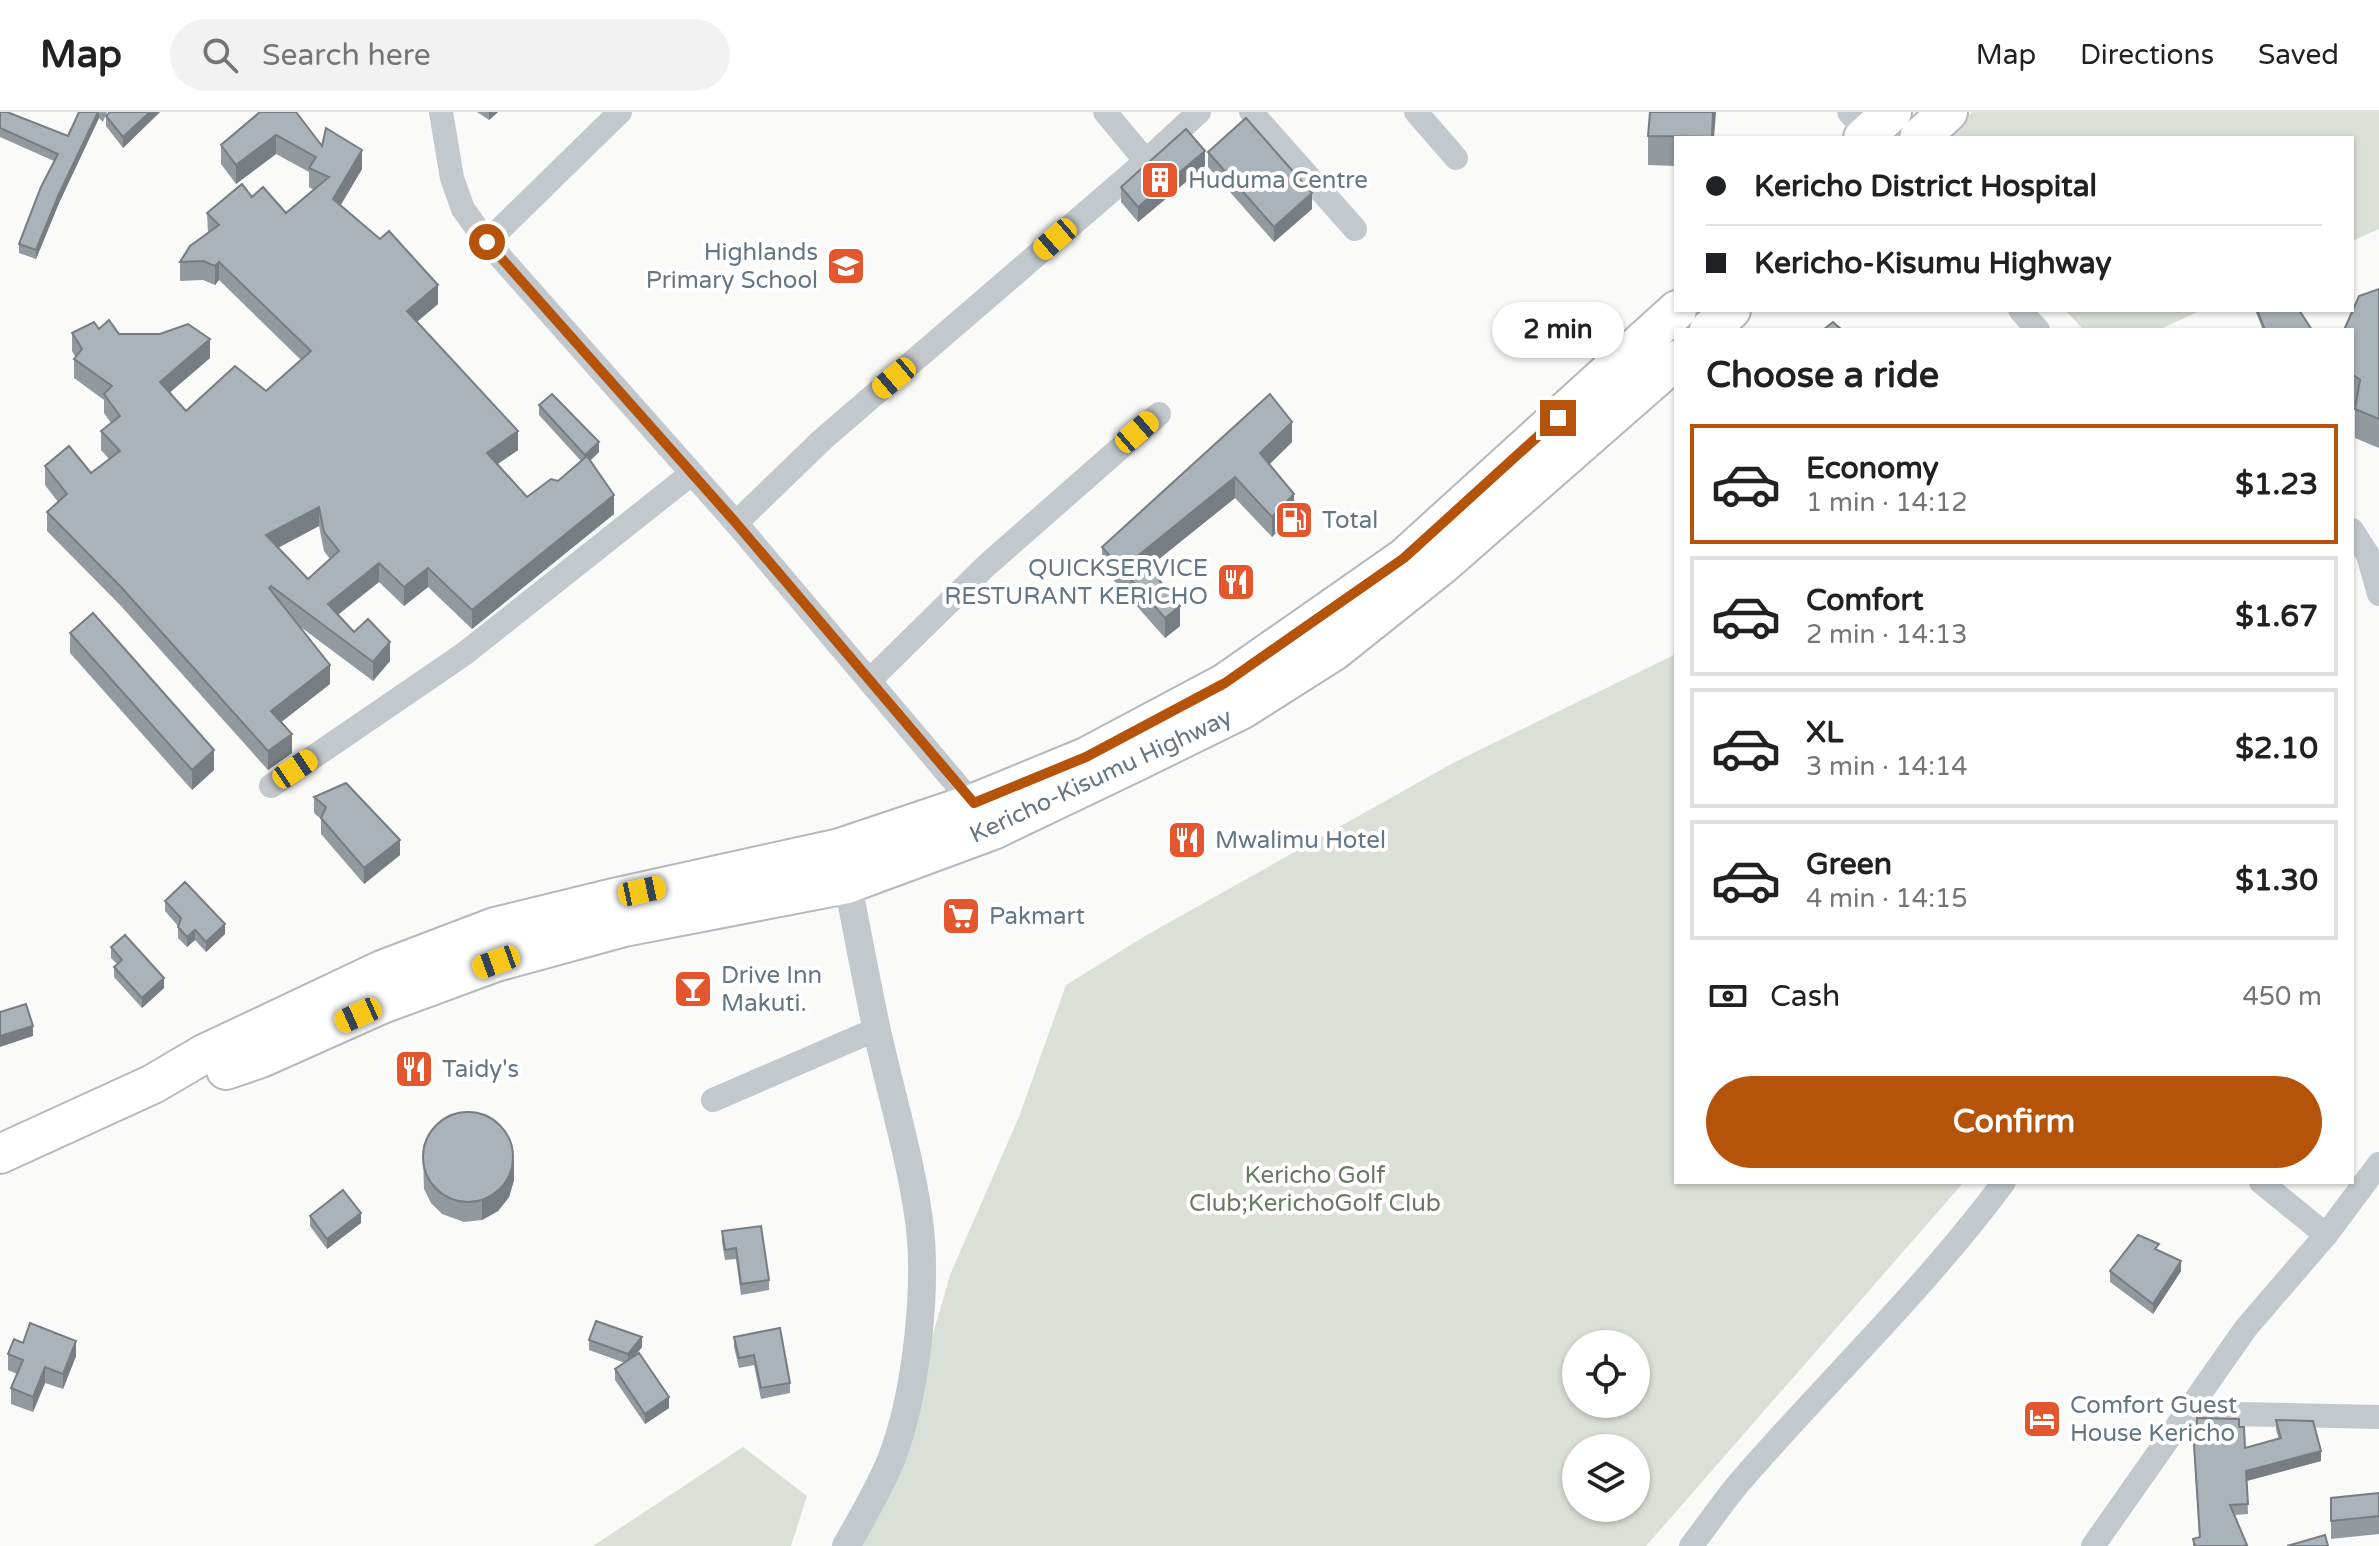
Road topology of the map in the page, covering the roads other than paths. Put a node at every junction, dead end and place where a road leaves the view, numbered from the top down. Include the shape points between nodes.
1 (441, 112) edge
2 (620, 112) edge
3 (1105, 112) edge
4 (1199, 112) edge
5 (1251, 112) edge
6 (1416, 112) edge
7 (1948, 112) edge
8 (1921, 136) edge
9 (1456, 158) dead end
10 (1146, 161) junction
11 (1355, 229) dead end
12 (487, 242) junction
13 (1675, 312) edge
14 (1729, 312) edge
15 (2022, 312) edge
16 (1711, 328) edge
17 (2036, 328) edge
18 (1674, 362) edge
19 (1159, 414) dead end
20 (691, 474) junction
21 (736, 523) junction
22 (2354, 533) edge
23 (2379, 594) edge
24 (870, 680) junction
25 (271, 786) dead end
26 (983, 816) junction
27 (844, 866) junction
28 (877, 1029) junction
29 (713, 1100) dead end
30 (0, 1154) edge
31 (2379, 1164) edge
32 (2002, 1184) edge
33 (2263, 1184) edge
34 (2326, 1235) junction
35 (2185, 1413) junction
36 (2379, 1417) edge
37 (846, 1546) edge
38 (1691, 1546) edge
39 (2093, 1546) edge

1 - 12 street via 452,178 463,209
2 - 12 street
3 - 10 street
4 - 10 street
5 - 11 street
6 - 9 street
7 - 8 highway
10 - 21 street via 823,439
12 - 20 street
13 - 26 highway, Kericho-Kisumu Highway via 1404,558 1225,683
14 - 16 highway
15 - 17 street
18 - 26 highway, Kericho-Kisumu Highway via 1443,564 1334,651 1241,710
19 - 24 street via 987,565
20 - 21 street
20 - 25 street via 464,654
21 - 24 street
22 - 23 street via 2368,555
24 - 26 street
26 - 27 highway, Kericho-Kisumu Highway
27 - 28 street
27 - 30 highway, Kericho-Kisumu Highway via 614,898 495,927 382,970
28 - 29 street
28 - 37 street via 919,1223 921,1280 904,1417 891,1460
31 - 34 street
32 - 38 street via 1737,1485
33 - 34 street
34 - 35 street via 2246,1328
35 - 36 street
35 - 39 street

